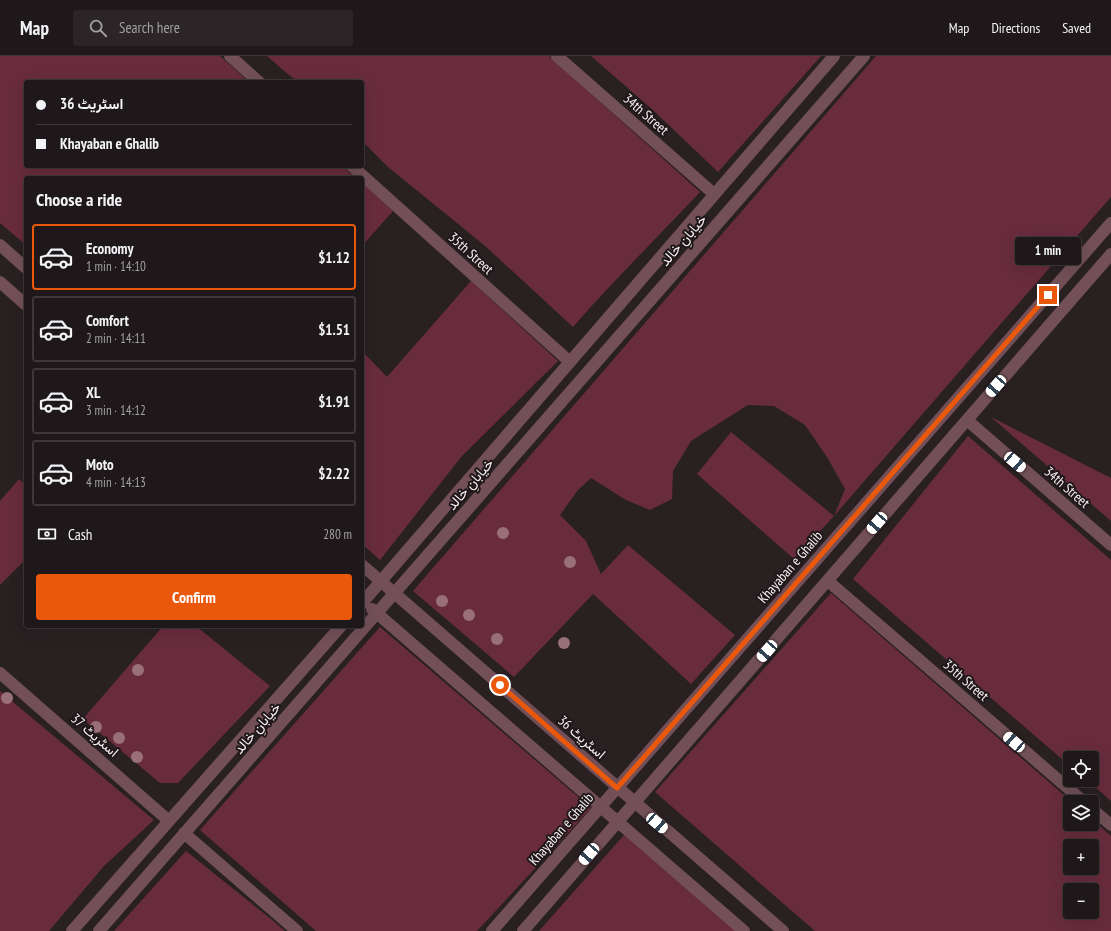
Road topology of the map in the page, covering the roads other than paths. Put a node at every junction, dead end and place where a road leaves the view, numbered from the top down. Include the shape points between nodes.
1 (230, 56) edge
2 (557, 56) edge
3 (834, 56) edge
4 (864, 56) edge
5 (257, 80) edge
6 (354, 168) edge
7 (363, 176) edge
8 (364, 177) edge
9 (714, 194) junction
10 (1111, 223) edge
11 (0, 245) edge
12 (1109, 259) edge
13 (24, 266) edge
14 (0, 282) edge
15 (24, 303) edge
16 (570, 362) junction
17 (967, 420) junction
18 (1111, 545) edge
19 (364, 567) edge
20 (380, 581) junction
21 (828, 581) junction
22 (394, 593) junction
23 (364, 599) edge
24 (364, 603) edge
25 (377, 613) junction
26 (339, 628) edge
27 (364, 628) edge
28 (364, 628) edge
29 (0, 673) edge
30 (617, 788) junction
31 (1076, 795) edge
32 (634, 803) junction
33 (600, 807) junction
34 (1099, 815) edge
35 (169, 820) junction
36 (617, 822) junction
37 (1111, 825) edge
38 (184, 833) junction
39 (72, 931) edge
40 (99, 931) edge
41 (297, 931) edge
42 (492, 931) edge
43 (523, 931) edge
44 (744, 931) edge
45 (783, 931) edge

1 - 5 street
2 - 9 street, 34th Street
3 - 9 street, خیابانِ خالد
4 - 22 street, خیابانِ خالد
6 - 7 street, 35th Street
8 - 16 street, 35th Street
9 - 16 street, خیابانِ خالد
10 - 30 street, Khayaban e Ghalib
11 - 13 street
12 - 17 street
14 - 15 street
16 - 20 street, خیابانِ خالد
17 - 18 street, 34th Street
17 - 21 street
19 - 20 street, اسٹریٹ 36
20 - 22 street, اسٹریٹ 36
20 - 23 street, خیابانِ خالد
21 - 31 street, 35th Street
21 - 32 street
22 - 25 street, خیابانِ خالد
22 - 30 street, اسٹریٹ 36
24 - 25 street
25 - 27 street, خیابانِ خالد
25 - 33 street
26 - 35 street, خیابانِ خالد
28 - 38 street, خیابانِ خالد
29 - 35 street, اسٹریٹ 37
30 - 32 street, اسٹریٹ 36
30 - 33 street, Khayaban e Ghalib
32 - 36 street
32 - 45 street, اسٹریٹ 36
33 - 36 street
33 - 42 street, Khayaban e Ghalib
34 - 37 street
35 - 39 street, خیابانِ خالد
36 - 43 street
36 - 44 street
38 - 40 street, خیابانِ خالد
38 - 41 street

